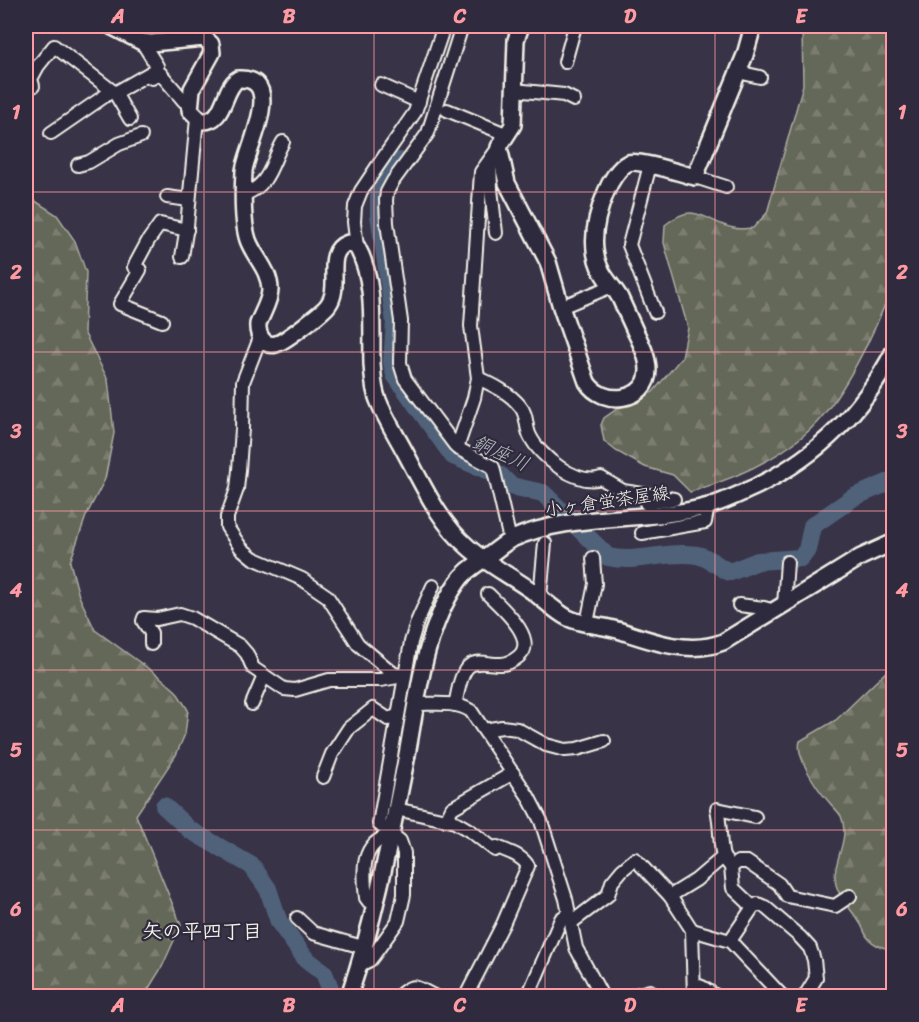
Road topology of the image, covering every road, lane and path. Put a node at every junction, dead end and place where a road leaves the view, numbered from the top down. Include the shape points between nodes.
1 (111, 26) edge
2 (188, 26) edge
3 (444, 26) edge
4 (462, 26) edge
5 (520, 26) edge
6 (575, 26) edge
7 (753, 26) edge
8 (197, 39) junction
9 (142, 42) junction
10 (565, 62) dead end
11 (738, 72) junction
12 (760, 76) dead end
13 (152, 78) dead end
14 (381, 85) dead end
15 (33, 86) dead end
16 (514, 90) junction
17 (113, 92) junction
18 (574, 100) dead end
19 (419, 102) junction
20 (447, 110) dead end
21 (193, 111) junction
22 (130, 119) dead end
23 (51, 133) dead end
24 (141, 136) dead end
25 (504, 141) junction
26 (283, 142) dead end
27 (490, 160) junction
28 (650, 165) junction
29 (86, 166) dead end
30 (695, 177) junction
31 (726, 187) dead end
32 (244, 194) junction
33 (167, 197) dead end
34 (189, 200) junction
35 (187, 230) junction
36 (496, 234) dead end
37 (357, 247) junction
38 (182, 257) dead end
39 (612, 286) junction
40 (561, 307) junction
41 (655, 312) dead end
42 (162, 321) dead end
43 (260, 338) junction
44 (894, 351) edge
45 (478, 378) junction
46 (457, 448) junction
47 (646, 503) dead end
48 (708, 506) junction
49 (642, 533) dead end
50 (510, 540) junction
51 (894, 542) edge
52 (545, 543) dead end
53 (593, 558) dead end
54 (484, 559) junction
55 (788, 562) dead end
56 (433, 586) dead end
57 (488, 594) dead end
58 (540, 597) junction
59 (739, 605) dead end
60 (779, 608) junction
61 (587, 623) junction
62 (151, 644) dead end
63 (264, 676) junction
64 (404, 676) junction
65 (252, 704) dead end
66 (417, 705) junction
67 (455, 705) junction
68 (397, 716) junction
69 (484, 730) junction
70 (604, 741) dead end
71 (513, 773) junction
72 (323, 777) dead end
73 (396, 809) junction
74 (755, 817) dead end
75 (446, 820) junction
76 (391, 835) junction
77 (727, 862) junction
78 (670, 896) junction
79 (850, 896) dead end
80 (369, 902) dead end
81 (753, 907) junction
82 (570, 917) junction
83 (297, 918) dead end
84 (692, 930) junction
85 (730, 941) junction
86 (366, 948) junction
87 (360, 965) junction
88 (694, 990) edge
89 (650, 991) dead end
90 (598, 994) edge
91 (349, 996) edge
92 (399, 996) edge
93 (434, 996) edge
94 (466, 996) edge
95 (528, 996) edge
96 (631, 996) edge
97 (716, 996) edge
98 (782, 996) edge
99 (805, 996) edge

1 - 9 street
2 - 8 street
3 - 19 street
4 - 46 street via 428,133 393,181 386,200 401,321 401,369
5 - 16 street
6 - 10 street
7 - 11 street
8 - 9 street
8 - 21 street via 204,38 213,49 192,89
9 - 17 street via 157,66
11 - 12 street
11 - 30 street
13 - 21 street via 160,73
14 - 19 street
15 - 17 street via 31,79 54,46
16 - 18 street via 564,95
16 - 25 street via 513,125
17 - 22 street
17 - 23 street
19 - 37 street via 411,120 361,191 355,206
20 - 25 street
21 - 32 street via 206,121 219,114 238,79 249,80 260,90 262,112 245,165
21 - 34 street
24 - 29 street via 119,144
25 - 27 street
25 - 40 street via 507,183 548,262
26 - 32 street via 263,184
27 - 36 street
27 - 45 street via 481,172 471,326
28 - 30 street
28 - 39 street via 628,163 610,182 601,204 594,237 596,257
28 - 41 street via 629,245
30 - 31 street
32 - 43 street via 248,241 270,288 258,324
33 - 34 street
34 - 35 street
35 - 38 street
35 - 42 street via 160,224 134,267 140,270 120,304
37 - 43 street via 348,243 336,251 334,291 325,309 278,344 268,344
37 - 54 street via 370,298 377,398 440,515 458,538
39 - 40 street
39 - 40 street via 647,361 643,385 626,397 603,397 591,389
43 - 64 street via 243,382 238,480 227,527 253,558 302,579 327,596 358,644 394,674
44 - 48 street, 小ヶ倉蛍茶屋線 via 868,395 802,460 739,495
45 - 46 street
45 - 47 street via 522,407 529,435 558,467 589,480 601,478 623,491 674,499
46 - 50 street via 493,472
48 - 49 street via 705,522
48 - 50 street, 小ヶ倉蛍茶屋線 via 560,525
50 - 54 street, 小ヶ倉蛍茶屋線
51 - 60 street via 861,557
52 - 58 street
53 - 61 street via 594,584
54 - 58 street
54 - 66 street, 小ヶ倉蛍茶屋線 via 464,574 440,611
55 - 60 street
56 - 64 street via 417,622
57 - 67 street via 513,619 525,647 511,662 470,665 464,672
58 - 61 street via 560,614
59 - 60 street
60 - 61 street via 723,642 699,648 674,646
62 - 63 street via 144,618 180,614 240,646 252,668
63 - 64 street via 290,690 329,680
63 - 65 street
64 - 68 street
66 - 67 street
66 - 73 street, 小ヶ倉蛍茶屋線
67 - 69 street via 471,711
68 - 72 street via 388,719 373,709 349,728
68 - 76 street via 379,824
69 - 70 street via 517,729 546,745 565,750
69 - 71 street
71 - 75 street via 452,808
71 - 82 street via 541,821
73 - 75 street
73 - 76 street, 小ヶ倉蛍茶屋線
74 - 77 street via 717,809 722,829 719,841
75 - 94 street via 472,831 495,850 497,847 516,854 528,866
76 - 80 street via 380,838 368,853 364,880
76 - 86 street, 小ヶ倉蛍茶屋線
76 - 87 street via 400,841 404,853 403,907 398,921 373,956
77 - 78 street
77 - 79 street via 747,862 779,884 788,896 835,906
77 - 81 street via 733,888
78 - 82 street via 635,859 617,876 608,895
78 - 84 street
81 - 85 street
81 - 99 street via 765,907 810,948 816,978
82 - 90 street via 576,948
82 - 95 street via 561,919
83 - 86 street via 314,933
84 - 85 street
84 - 88 street
85 - 98 street
86 - 87 street, 小ヶ倉蛍茶屋線
87 - 91 street, 小ヶ倉蛍茶屋線
88 - 97 street via 702,987
89 - 96 street
92 - 93 street via 415,986

